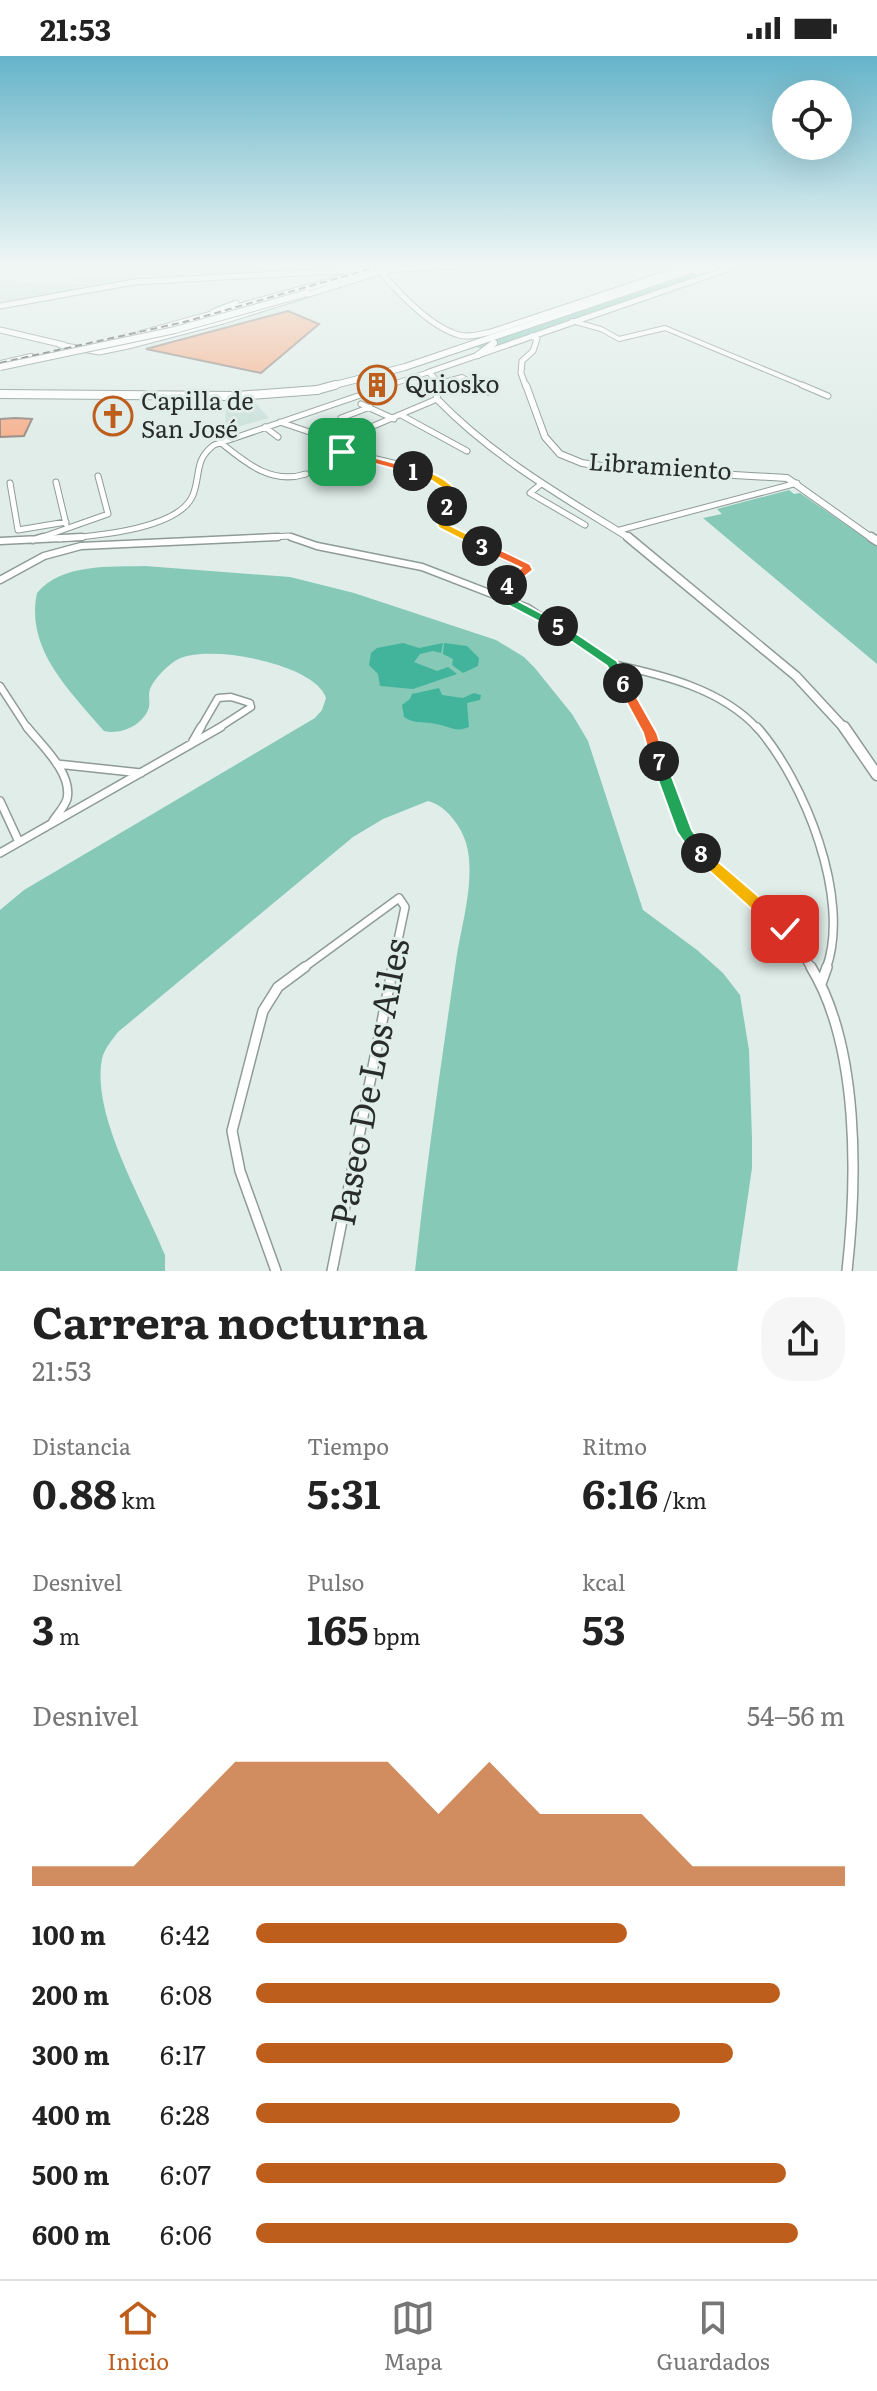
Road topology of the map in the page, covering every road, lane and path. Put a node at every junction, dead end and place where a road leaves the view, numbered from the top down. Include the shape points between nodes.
1 (185, 323) edge
2 (189, 323) edge
3 (199, 323) edge
4 (210, 323) edge
5 (439, 323) edge
6 (519, 323) edge
7 (536, 323) edge
8 (539, 323) edge
9 (567, 323) edge
10 (578, 323) edge
11 (177, 326) junction
12 (0, 330) edge
13 (532, 336) junction
14 (97, 344) dead end
15 (53, 353) dead end
16 (478, 355) junction
17 (0, 365) edge
18 (429, 372) junction
19 (437, 384) junction
20 (0, 391) edge
21 (488, 392) dead end
22 (828, 396) dead end
23 (437, 399) junction
24 (361, 404) dead end
25 (370, 407) junction
26 (401, 415) junction
27 (341, 418) dead end
28 (394, 419) junction
29 (279, 422) junction
30 (265, 427) junction
31 (317, 435) junction
32 (278, 437) dead end
33 (220, 442) junction
34 (467, 451) dead end
35 (306, 474) dead end
36 (98, 476) dead end
37 (56, 482) dead end
38 (10, 483) dead end
39 (797, 483) junction
40 (541, 484) junction
41 (66, 525) junction
42 (585, 525) dead end
43 (620, 530) junction
44 (32, 540) junction
45 (0, 541) edge
46 (877, 541) edge
47 (0, 580) edge
48 (495, 593) junction
49 (612, 664) junction
50 (0, 686) edge
51 (193, 741) junction
52 (57, 764) junction
53 (141, 773) junction
54 (877, 775) edge
55 (0, 801) edge
56 (51, 824) junction
57 (19, 842) junction
58 (0, 853) edge
59 (821, 984) junction
60 (276, 1271) edge
61 (332, 1271) edge
62 (847, 1271) edge

1 - 11 main road
2 - 11 highway
3 - 17 highway, bridge
4 - 12 main road via 99,352
5 - 6 main road via 466,336
7 - 20 highway via 368,379 317,390 236,396
8 - 16 highway
9 - 13 main road
10 - 22 street via 619,339 665,328
11 - 14 highway
13 - 16 main road
13 - 39 main road, Libramiento via 537,339 522,361 521,373 545,437 560,454 599,466 767,474
15 - 17 highway
16 - 18 main road
18 - 19 main road
18 - 29 street
19 - 21 street via 462,377
19 - 23 main road
23 - 26 street
23 - 40 main road via 463,426
24 - 25 street
25 - 27 street
25 - 28 street
26 - 28 street
26 - 34 street
28 - 31 street via 352,436
29 - 30 street
29 - 31 street
30 - 32 street
30 - 33 street
31 - 48 street via 317,442 329,449 447,485 451,494 442,518 445,527 526,567
33 - 35 street via 245,463 281,478
33 - 44 street via 199,457 192,494 183,507 114,533
36 - 41 street via 108,514
37 - 41 street
38 - 41 street via 18,530
39 - 43 street
39 - 46 main road, Libramiento
40 - 42 street via 530,493
40 - 43 main road
41 - 44 street
43 - 54 main road via 818,696
44 - 45 street
47 - 48 street via 55,552 120,542 289,536 422,567
48 - 49 street via 544,618
49 - 59 street via 650,733 691,842 791,936
49 - 59 street via 701,691 751,721 770,743 805,805 819,845 831,932 831,954
50 - 52 street
51 - 51 street via 237,718 250,703 218,698
51 - 53 street
52 - 53 street
52 - 56 street via 68,794
53 - 56 street
55 - 57 street
56 - 57 street
57 - 58 street
59 - 62 street via 851,1104 853,1217
60 - 61 street, Paseo De Los Ailes via 240,1171 232,1131 263,1011 278,987 397,898 405,907

